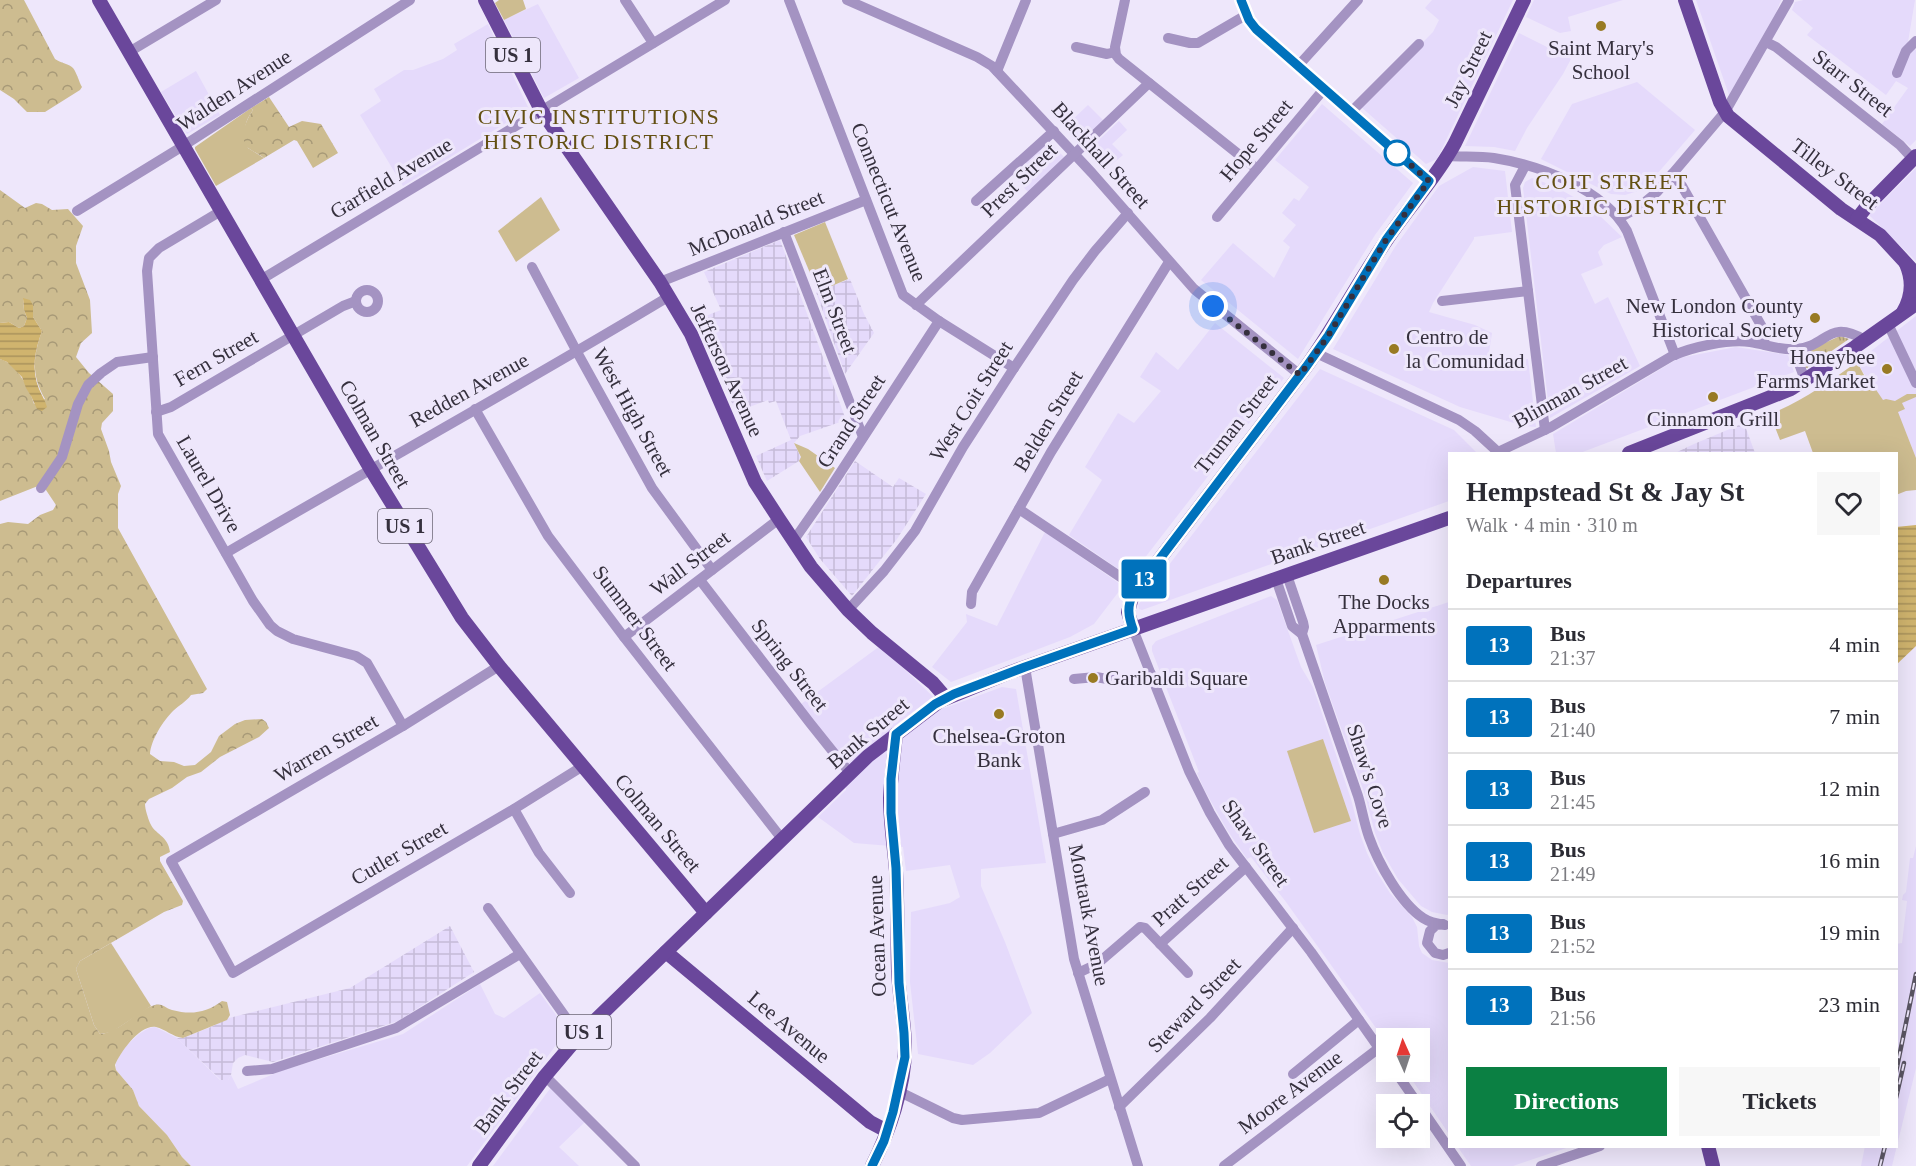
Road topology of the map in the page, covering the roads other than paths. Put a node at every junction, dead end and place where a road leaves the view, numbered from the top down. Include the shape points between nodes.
1 (99, 0) edge
2 (216, 0) edge
3 (410, 0) edge
4 (486, 0) edge
5 (625, 0) edge
6 (725, 0) edge
7 (789, 0) edge
8 (847, 0) edge
9 (1026, 0) edge
10 (1125, 0) edge
11 (1241, 0) edge
12 (1358, 0) edge
13 (1524, 0) edge
14 (1685, 0) edge
15 (1789, 0) edge
16 (1246, 15) junction
17 (1168, 38) dead end
18 (1916, 41) edge
19 (1766, 42) junction
20 (654, 43) junction
21 (1419, 44) dead end
22 (1076, 47) dead end
23 (129, 52) junction
24 (1115, 52) junction
25 (1298, 66) junction
26 (997, 70) junction
27 (1897, 73) dead end
28 (1149, 83) junction
29 (1324, 89) junction
30 (542, 110) junction
31 (1350, 112) junction
32 (1725, 112) junction
33 (1054, 130) junction
34 (183, 146) junction
35 (1075, 154) junction
36 (1448, 156) junction
37 (1915, 158) edge
38 (1525, 166) junction
39 (1257, 169) junction
40 (1672, 174) junction
41 (1429, 181) junction
42 (866, 200) junction
43 (976, 201) dead end
44 (77, 211) dead end
45 (221, 211) junction
46 (1128, 213) junction
47 (1217, 217) dead end
48 (1619, 218) junction
49 (1857, 219) junction
50 (784, 232) junction
51 (1169, 262) junction
52 (1905, 262) junction
53 (532, 267) dead end
54 (1916, 274) edge
55 (262, 279) junction
56 (660, 282) junction
57 (1528, 291) junction
58 (668, 297) junction
59 (1442, 301) dead end
60 (356, 302) dead end
61 (1916, 304) edge
62 (916, 305) junction
63 (1901, 314) junction
64 (939, 321) junction
65 (1888, 324) junction
66 (294, 335) junction
67 (1865, 340) junction
68 (1765, 345) junction
69 (1794, 350) junction
70 (577, 352) junction
71 (1316, 353) junction
72 (1675, 355) junction
73 (153, 357) junction
74 (1014, 368) junction
75 (1300, 375) junction
76 (1805, 380) junction
77 (1916, 383) edge
78 (475, 409) junction
79 (156, 412) junction
80 (1545, 430) junction
81 (863, 437) junction
82 (1498, 452) edge
83 (1632, 452) edge
84 (370, 468) junction
85 (41, 488) dead end
86 (1019, 509) junction
87 (1448, 518) edge
88 (779, 519) junction
89 (794, 540) junction
90 (226, 553) junction
91 (712, 570) junction
92 (1281, 577) junction
93 (700, 580) junction
94 (1137, 588) junction
95 (970, 604) dead end
96 (848, 610) junction
97 (1133, 629) junction
98 (624, 637) junction
99 (499, 666) junction
100 (1025, 667) junction
101 (1151, 674) junction
102 (1074, 680) dead end
103 (946, 698) junction
104 (403, 726) junction
105 (896, 734) junction
106 (583, 766) junction
107 (850, 773) junction
108 (1145, 792) dead end
109 (514, 809) junction
110 (1053, 834) junction
111 (782, 839) junction
112 (1246, 867) junction
113 (570, 893) dead end
114 (488, 908) dead end
115 (706, 913) junction
116 (1422, 918) junction
117 (1447, 925) edge
118 (1293, 928) junction
119 (1427, 939) junction
120 (1160, 944) junction
121 (666, 952) junction
122 (520, 954) junction
123 (1447, 954) edge
124 (233, 973) joint
125 (1188, 973) dead end
126 (1078, 974) junction
127 (1359, 1020) junction
128 (579, 1036) junction
129 (1376, 1044) edge
130 (1376, 1050) edge
131 (247, 1071) dead end
132 (1293, 1074) dead end
133 (545, 1076) junction
134 (1110, 1079) junction
135 (898, 1091) junction
136 (1119, 1107) junction
137 (1430, 1121) edge
138 (887, 1131) junction
139 (1448, 1147) edge
140 (1449, 1148) edge
141 (1594, 1148) edge
142 (1708, 1148) edge
143 (479, 1166) edge
144 (635, 1166) edge
145 (872, 1166) edge
146 (1138, 1166) edge
147 (1224, 1166) edge
148 (1461, 1166) edge
149 (1541, 1166) edge
150 (1713, 1166) edge

1 - 23 main road, Colman Street / US 1
2 - 23 street
3 - 34 street, Walden Avenue
4 - 30 main road, Jefferson Avenue / US 1
5 - 20 street
6 - 20 street, Garfield Avenue
7 - 42 street, Connecticut Avenue
8 - 26 street, Blackhall Street via 977,57
9 - 26 street
10 - 24 street
11 - 16 street
12 - 25 street
13 - 36 main road, Jay Street
14 - 32 main road
15 - 19 street
16 - 17 street via 1198,43
16 - 25 street
18 - 27 street via 1906,51
19 - 32 street
19 - 37 street, Starr Street
20 - 30 street, Garfield Avenue
21 - 31 street
22 - 24 street via 1107,54
23 - 34 main road, Colman Street / US 1
24 - 28 street
25 - 29 street
26 - 33 street, Blackhall Street
28 - 35 street, Prest Street
28 - 39 street
29 - 31 street
29 - 39 street, Hope Street
30 - 55 street, Garfield Avenue
30 - 56 main road, Jefferson Avenue / US 1
31 - 41 street
32 - 40 street
32 - 49 main road, Tilley Street
33 - 35 street, Blackhall Street
33 - 43 street
34 - 44 street, Walden Avenue
34 - 45 main road, Colman Street / US 1
35 - 46 street, Blackhall Street
35 - 62 street, Prest Street
36 - 38 street via 1495,159
36 - 41 main road, Truman Street
37 - 49 main road
38 - 48 street via 1578,187
38 - 57 street via 1515,185
39 - 47 street, Hope Street
40 - 48 street via 1648,200
40 - 68 street via 1762,327
41 - 71 main road, Truman Street via 1386,240
42 - 50 street, McDonald Street
42 - 62 street, Connecticut Avenue via 903,295
45 - 55 main road, Colman Street / US 1
45 - 73 street, Laurel Drive via 149,258
46 - 51 street, Blackhall Street
46 - 74 street, West Coit Street via 1080,270
48 - 72 street
49 - 52 main road, Tilley Street
50 - 56 street, McDonald Street
50 - 81 street, Elm Street
51 - 75 street, Blackhall Street via 1203,298
51 - 86 street, Belden Street via 1050,452
52 - 54 main road, Tilley Street
52 - 63 main road via 1911,286
53 - 70 street, West High Street
55 - 66 main road, Colman Street / US 1
56 - 58 main road, Jefferson Avenue / US 1
57 - 59 street
57 - 80 street
58 - 70 street, Redden Avenue
58 - 88 main road, Jefferson Avenue / US 1 via 691,334 755,482
60 - 66 street, Fern Street
61 - 63 main road
62 - 64 street, Connecticut Avenue
63 - 65 main road
64 - 74 street, Connecticut Avenue
64 - 81 street, Grand Street
65 - 67 main road
65 - 77 street
66 - 79 street, Fern Street
66 - 84 main road, Colman Street / US 1
67 - 69 street via 1841,331
67 - 76 main road
68 - 69 street, Blinman Street
68 - 72 street, Blinman Street via 1729,342
69 - 76 street
70 - 78 street, Redden Avenue
70 - 91 street, West High Street via 652,488
71 - 75 main road, Truman Street
71 - 82 street, Blinman Street via 1459,420
72 - 80 street, Blinman Street
73 - 79 street, Laurel Drive
73 - 85 street via 117,362 88,385 62,457
74 - 96 street, West Coit Street via 915,531
75 - 94 main road, Truman Street
76 - 83 main road
78 - 84 street, Redden Avenue
78 - 98 street, Summer Street via 548,536
79 - 90 street, Laurel Drive via 161,441
80 - 82 street, Blinman Street
81 - 89 street, Grand Street
84 - 90 street, Redden Avenue
84 - 99 main road, Colman Street / US 1 via 462,618
86 - 94 street
86 - 95 street, Belden Street via 972,592
87 - 92 main road, Bank Street
88 - 89 main road, Jefferson Avenue / US 1
88 - 91 street, Wall Street
89 - 96 main road, Jefferson Avenue / US 1 via 811,567
90 - 104 street, Laurel Drive via 273,628 293,639 356,656 367,663
91 - 93 street, Wall Street
92 - 97 main road, Bank Street
92 - 116 street, Shaw's Cove via 1292,626 1302,634 1375,852 1391,881
93 - 98 street, Wall Street
93 - 107 street, Spring Street
94 - 97 main road, Truman Street via 1128,606
96 - 103 main road, Jefferson Avenue / US 1
97 - 100 main road, Bank Street
97 - 101 street, Shaw Street
98 - 111 street, Summer Street
99 - 104 street, Warren Street
99 - 106 main road, Colman Street / US 1
100 - 103 main road, Bank Street
100 - 110 street, Montauk Avenue
101 - 102 street via 1124,682 1096,677
101 - 112 street, Shaw Street via 1201,797
103 - 105 main road, Bank Street / US 1
104 - 124 street, Warren Street via 171,861
105 - 107 main road, Bank Street / US 1
105 - 135 main road, Ocean Avenue via 891,813 905,1043
106 - 109 street, Cutler Street
106 - 115 main road, Colman Street / US 1
107 - 111 main road, Bank Street / US 1
108 - 110 street via 1102,820
109 - 113 street via 539,853
109 - 124 street, Cutler Street
110 - 126 street, Montauk Avenue
111 - 115 main road, Bank Street / US 1
112 - 118 street, Shaw Street
112 - 120 street, Pratt Street
114 - 122 street
115 - 121 main road, Bank Street / US 1
116 - 117 street
116 - 119 street, Shaw's Cove
117 - 119 street via 1432,927
118 - 127 street, Shaw Street
118 - 136 street, Steward Street via 1210,1018
119 - 123 street via 1431,951
120 - 125 street
120 - 126 street via 1139,927 1097,964
121 - 128 main road, Bank Street / US 1
121 - 138 main road, Lee Avenue via 870,1122
122 - 128 street
122 - 131 street via 396,1028 272,1069
126 - 134 street, Montauk Avenue
127 - 129 street, Shaw Street
127 - 132 street
128 - 133 main road, Bank Street / US 1
130 - 147 street, Moore Avenue
133 - 143 main road, Bank Street / US 1
133 - 144 street
134 - 135 street via 1039,1113 962,1120
134 - 136 street, Montauk Avenue
135 - 138 main road, Ocean Avenue
136 - 146 street, Montauk Avenue
137 - 139 street
138 - 145 main road, Ocean Avenue
140 - 148 street
141 - 149 street
142 - 150 main road

